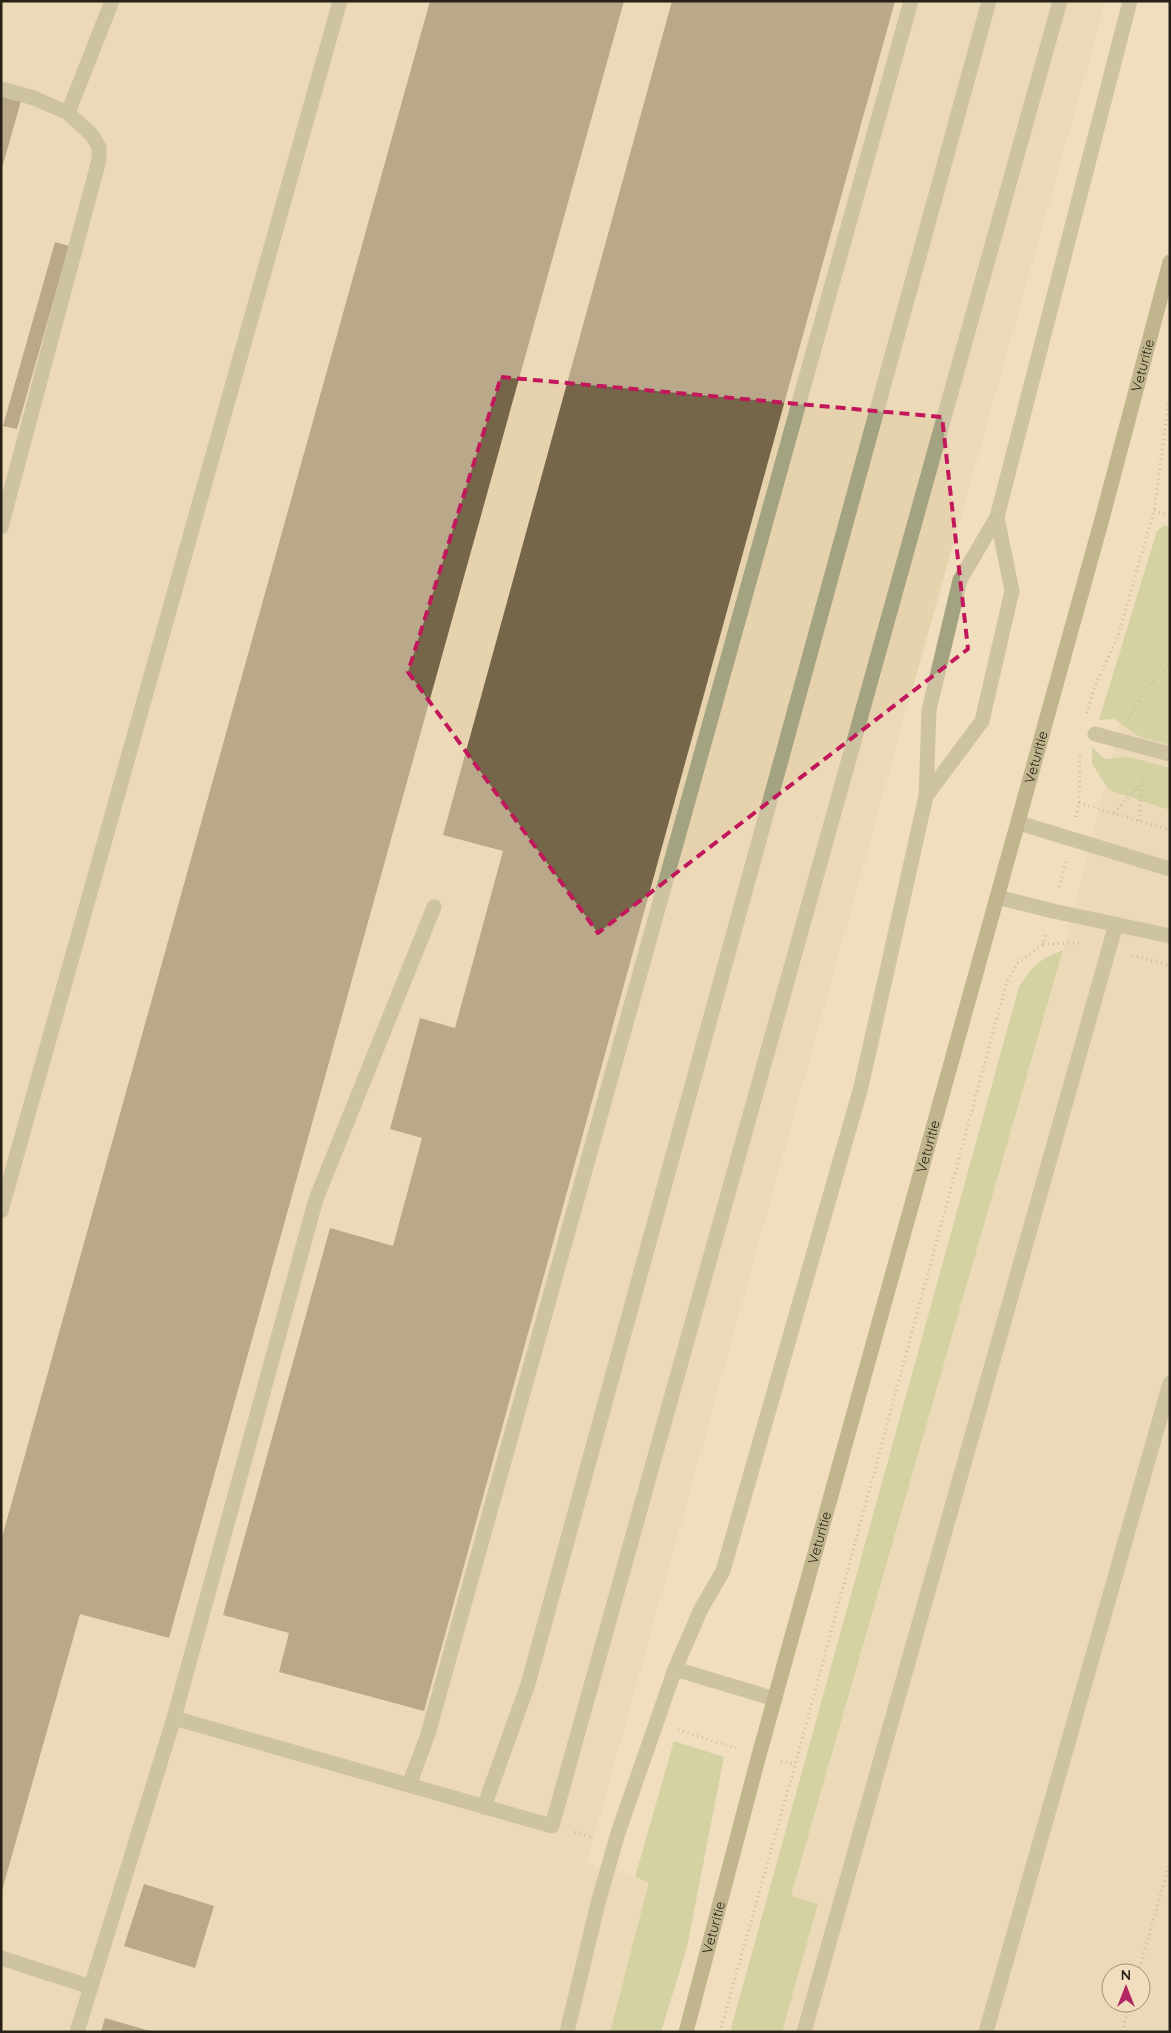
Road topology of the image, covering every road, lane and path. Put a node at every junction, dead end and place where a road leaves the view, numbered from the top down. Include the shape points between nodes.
1 (112, 1) edge
2 (340, 1) edge
3 (911, 1) edge
4 (989, 1) edge
5 (1060, 1) edge
6 (1130, 1) edge
7 (1, 89) edge
8 (68, 113) junction
9 (1170, 262) edge
10 (1170, 392) edge
11 (1154, 512) junction
12 (1170, 516) edge
13 (997, 517) junction
14 (1, 527) edge
15 (1170, 664) edge
16 (1087, 714) dead end
17 (1095, 734) dead end
18 (1118, 740) junction
19 (1148, 748) junction
20 (1080, 749) dead end
21 (1170, 754) edge
22 (1142, 782) junction
23 (926, 796) junction
24 (1079, 803) junction
25 (1114, 813) junction
26 (1139, 821) junction
27 (1019, 823) junction
28 (1170, 830) edge
29 (1072, 840) junction
30 (1170, 869) edge
31 (997, 897) junction
32 (434, 907) dead end
33 (1053, 911) junction
34 (1116, 924) junction
35 (1170, 936) edge
36 (1, 1211) edge
37 (1170, 1383) edge
38 (675, 1668) junction
39 (775, 1699) junction
40 (174, 1718) junction
41 (658, 1724) junction
42 (759, 1755) junction
43 (795, 1765) junction
44 (409, 1785) junction
45 (484, 1807) junction
46 (575, 1832) dead end
47 (594, 1838) dead end
48 (1170, 1862) edge
49 (1, 1958) edge
50 (1141, 1963) edge
51 (91, 1987) junction
52 (1127, 2013) edge
53 (77, 2032) edge
54 (567, 2032) edge
55 (686, 2032) edge
56 (720, 2032) edge
57 (804, 2032) edge
58 (986, 2032) edge
59 (1122, 2032) edge

1 - 8 lane
2 - 36 lane
3 - 44 lane via 428,1734
4 - 45 lane via 528,1684
5 - 45 lane via 552,1826
6 - 13 lane
7 - 8 lane via 34,98
8 - 14 lane via 92,135 99,147 99,160
9 - 27 main road, Veturitie
10 - 11 path
11 - 12 path
11 - 16 path via 1118,636 1094,688
13 - 23 lane via 960,580 928,710
13 - 23 lane via 1012,591 982,721
15 - 18 path via 1145,689
17 - 18 lane
18 - 19 lane
19 - 21 lane
19 - 22 path
20 - 24 path
22 - 25 path
22 - 26 path
23 - 38 lane via 861,1086 723,1572 701,1609
24 - 25 path
24 - 29 path
25 - 26 path
26 - 28 path
27 - 29 lane
27 - 31 main road, Veturitie
29 - 30 lane
29 - 33 path
31 - 33 lane
31 - 39 main road, Veturitie
32 - 40 lane via 316,1198
33 - 34 lane
33 - 43 path via 1043,944 1018,963 1007,982
34 - 35 lane
34 - 57 lane
37 - 58 lane
38 - 39 lane
38 - 41 lane
39 - 42 main road, Veturitie
40 - 44 lane
40 - 51 lane
41 - 42 path
41 - 54 lane via 618,1833
42 - 43 path
42 - 55 main road, Veturitie
43 - 56 path
44 - 45 lane
46 - 47 path
48 - 50 path
49 - 51 lane
51 - 53 lane
52 - 59 path

